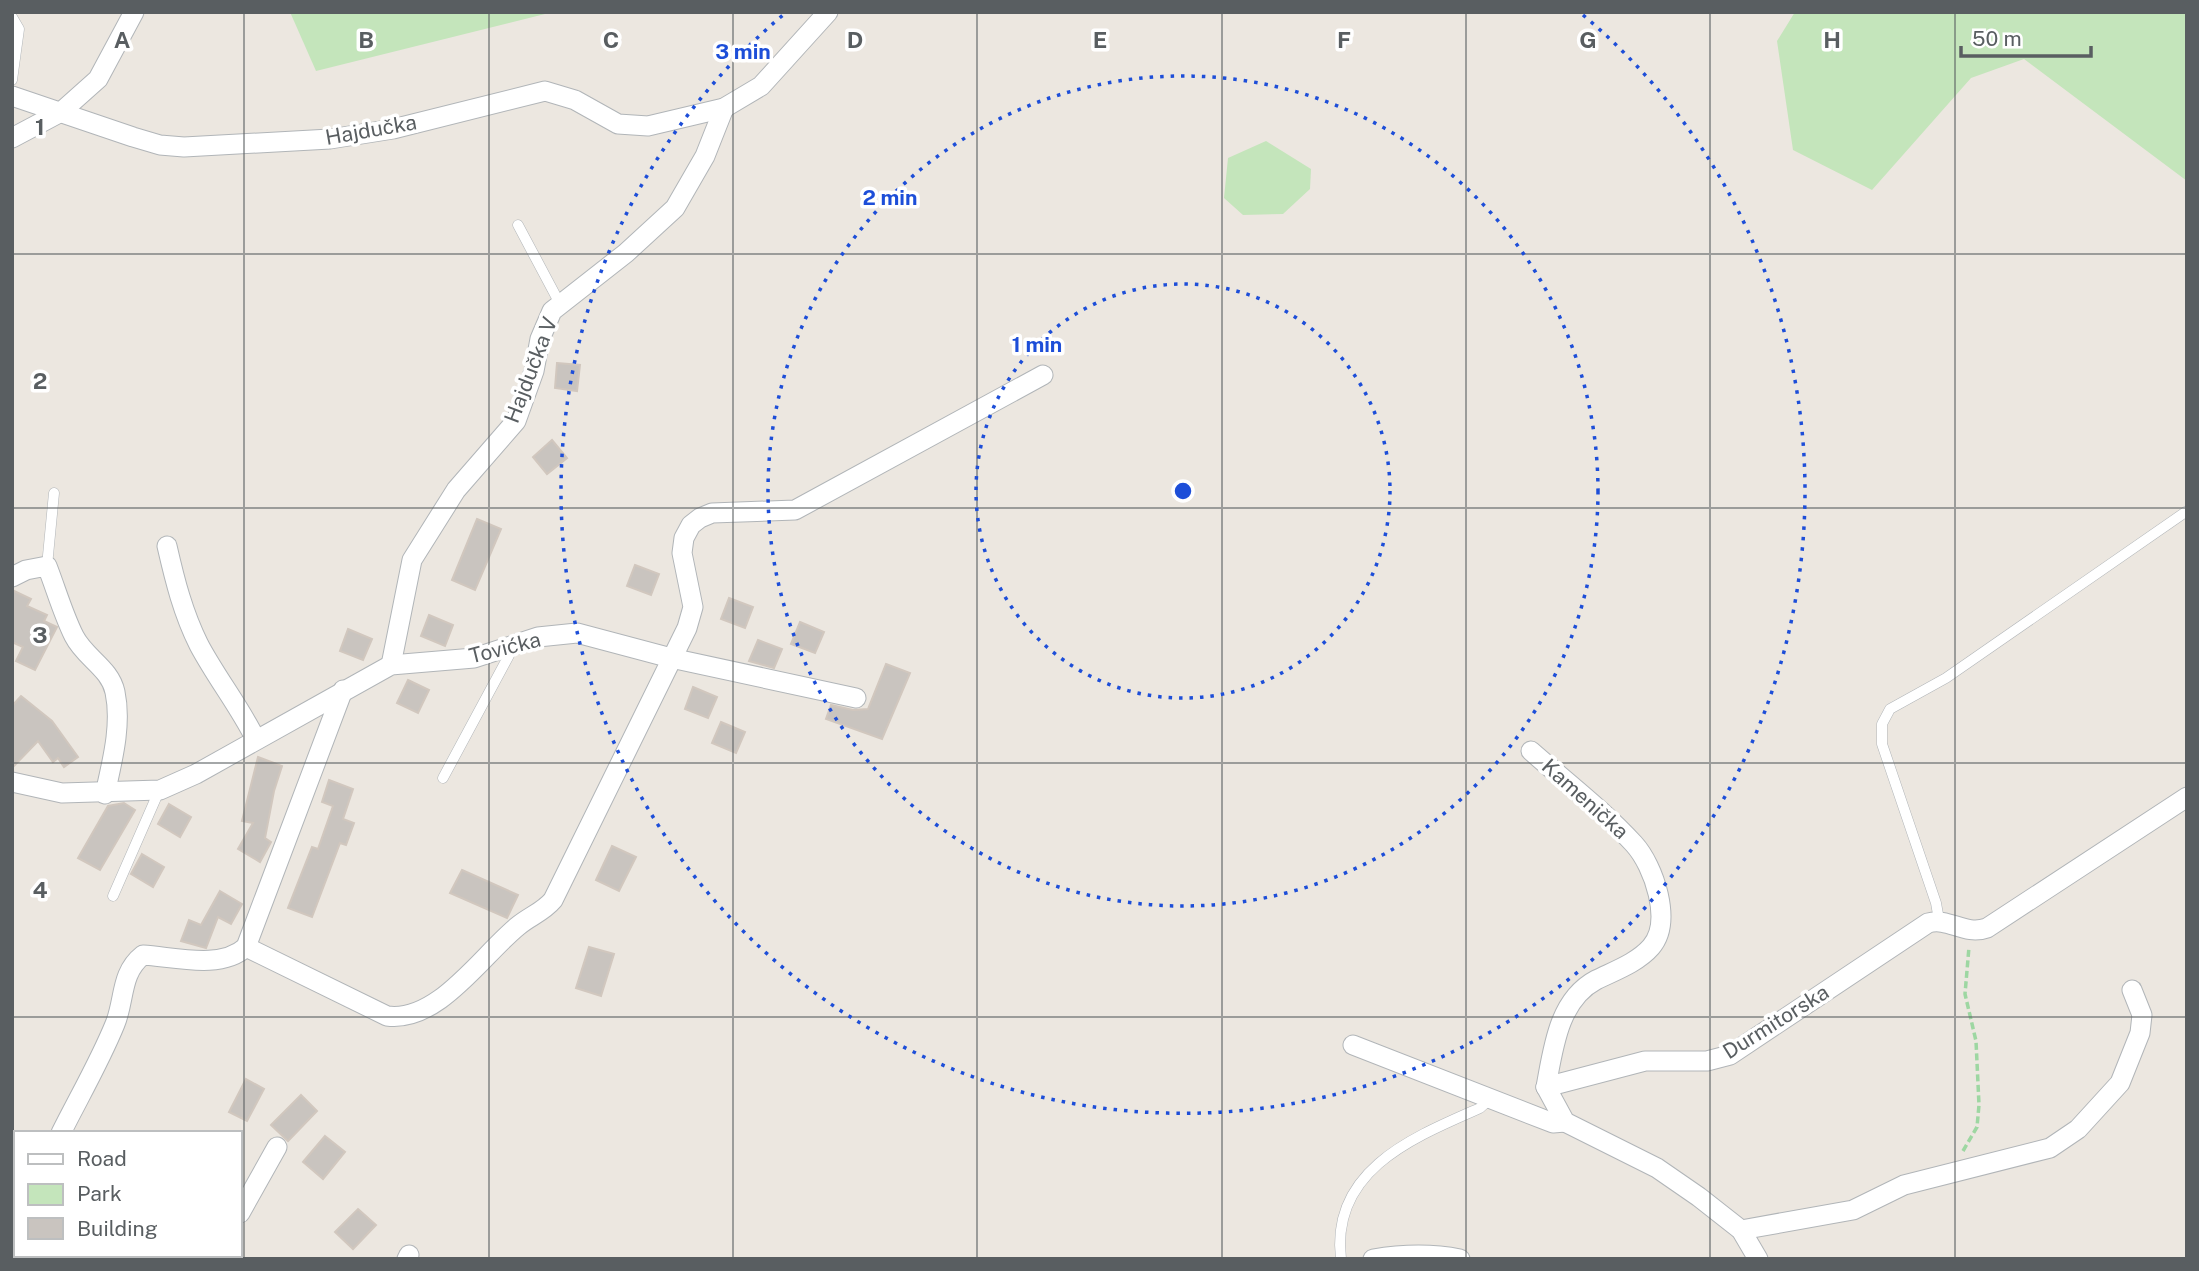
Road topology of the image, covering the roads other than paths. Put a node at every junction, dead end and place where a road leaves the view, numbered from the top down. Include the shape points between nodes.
1 (134, 12) edge
2 (828, 12) edge
3 (12, 16) edge
4 (12, 80) edge
5 (12, 96) edge
6 (724, 108) junction
7 (61, 112) junction
8 (12, 138) edge
9 (518, 225) dead end
10 (559, 302) junction
11 (1043, 375) dead end
12 (54, 493) dead end
13 (2187, 511) edge
14 (167, 547) dead end
15 (47, 566) junction
16 (12, 577) edge
17 (516, 644) junction
18 (671, 658) junction
19 (391, 665) junction
20 (342, 690) junction
21 (856, 698) dead end
22 (255, 738) junction
23 (1531, 751) dead end
24 (443, 778) dead end
25 (12, 782) edge
26 (160, 790) junction
27 (105, 794) junction
28 (2187, 797) edge
29 (113, 896) dead end
30 (1939, 920) junction
31 (246, 947) junction
32 (2132, 990) dead end
33 (1353, 1045) dead end
34 (1546, 1087) junction
35 (1490, 1099) junction
36 (1565, 1122) junction
37 (62, 1131) edge
38 (277, 1147) dead end
39 (242, 1209) edge
40 (1741, 1230) junction
41 (1341, 1259) edge
42 (1373, 1259) edge
43 (1460, 1259) edge
44 (1758, 1259) edge

1 - 7 street via 99,79
2 - 6 street, Hajdučka via 761,86
3 - 4 lane via 19,29 19,46
5 - 7 street, Hajdučka
6 - 7 street, Hajdučka via 630,126 602,118 560,93 545,91 393,129 330,139 184,147 142,140
6 - 10 street, Hajdučka V via 705,156 675,208 626,253
7 - 8 street
9 - 10 lane
10 - 19 street, Hajdučka V via 540,339 516,421 456,490 412,560
11 - 18 street via 795,510 712,513 691,525 682,553 693,607
12 - 15 lane
13 - 30 lane via 1946,678 1890,709 1882,724 1882,744
14 - 22 street via 179,600
15 - 16 street
15 - 27 street via 75,637 106,672 115,692 117,731
17 - 18 street, Tovićka via 577,633
17 - 19 street, Tovićka via 474,658
17 - 24 lane
18 - 21 street, Tovićka
18 - 31 street via 553,900 519,925 459,984 412,1016 374,1011
19 - 20 street, Tovićka
20 - 22 street, Tovićka
20 - 31 street
22 - 26 street, Tovićka
23 - 34 street, Kamenička via 1635,845 1662,912 1649,950 1587,985 1567,1009
25 - 27 street, Tovićka via 62,793
26 - 27 street, Tovićka
26 - 29 lane
28 - 30 street via 1987,928 1971,931
30 - 34 street, Durmitorska via 1730,1055 1707,1061 1644,1061
31 - 37 street via 222,960 144,955 134,962 125,979 116,1022
32 - 40 street via 2141,1016 2140,1033 2120,1083 2078,1129 2050,1148 1904,1185 1853,1210
33 - 35 street
34 - 36 street
35 - 36 street via 1553,1123
35 - 41 lane via 1394,1150 1371,1170 1348,1208 1340,1236
36 - 40 street via 1657,1168
38 - 39 street
40 - 44 street
42 - 43 street via 1414,1254

